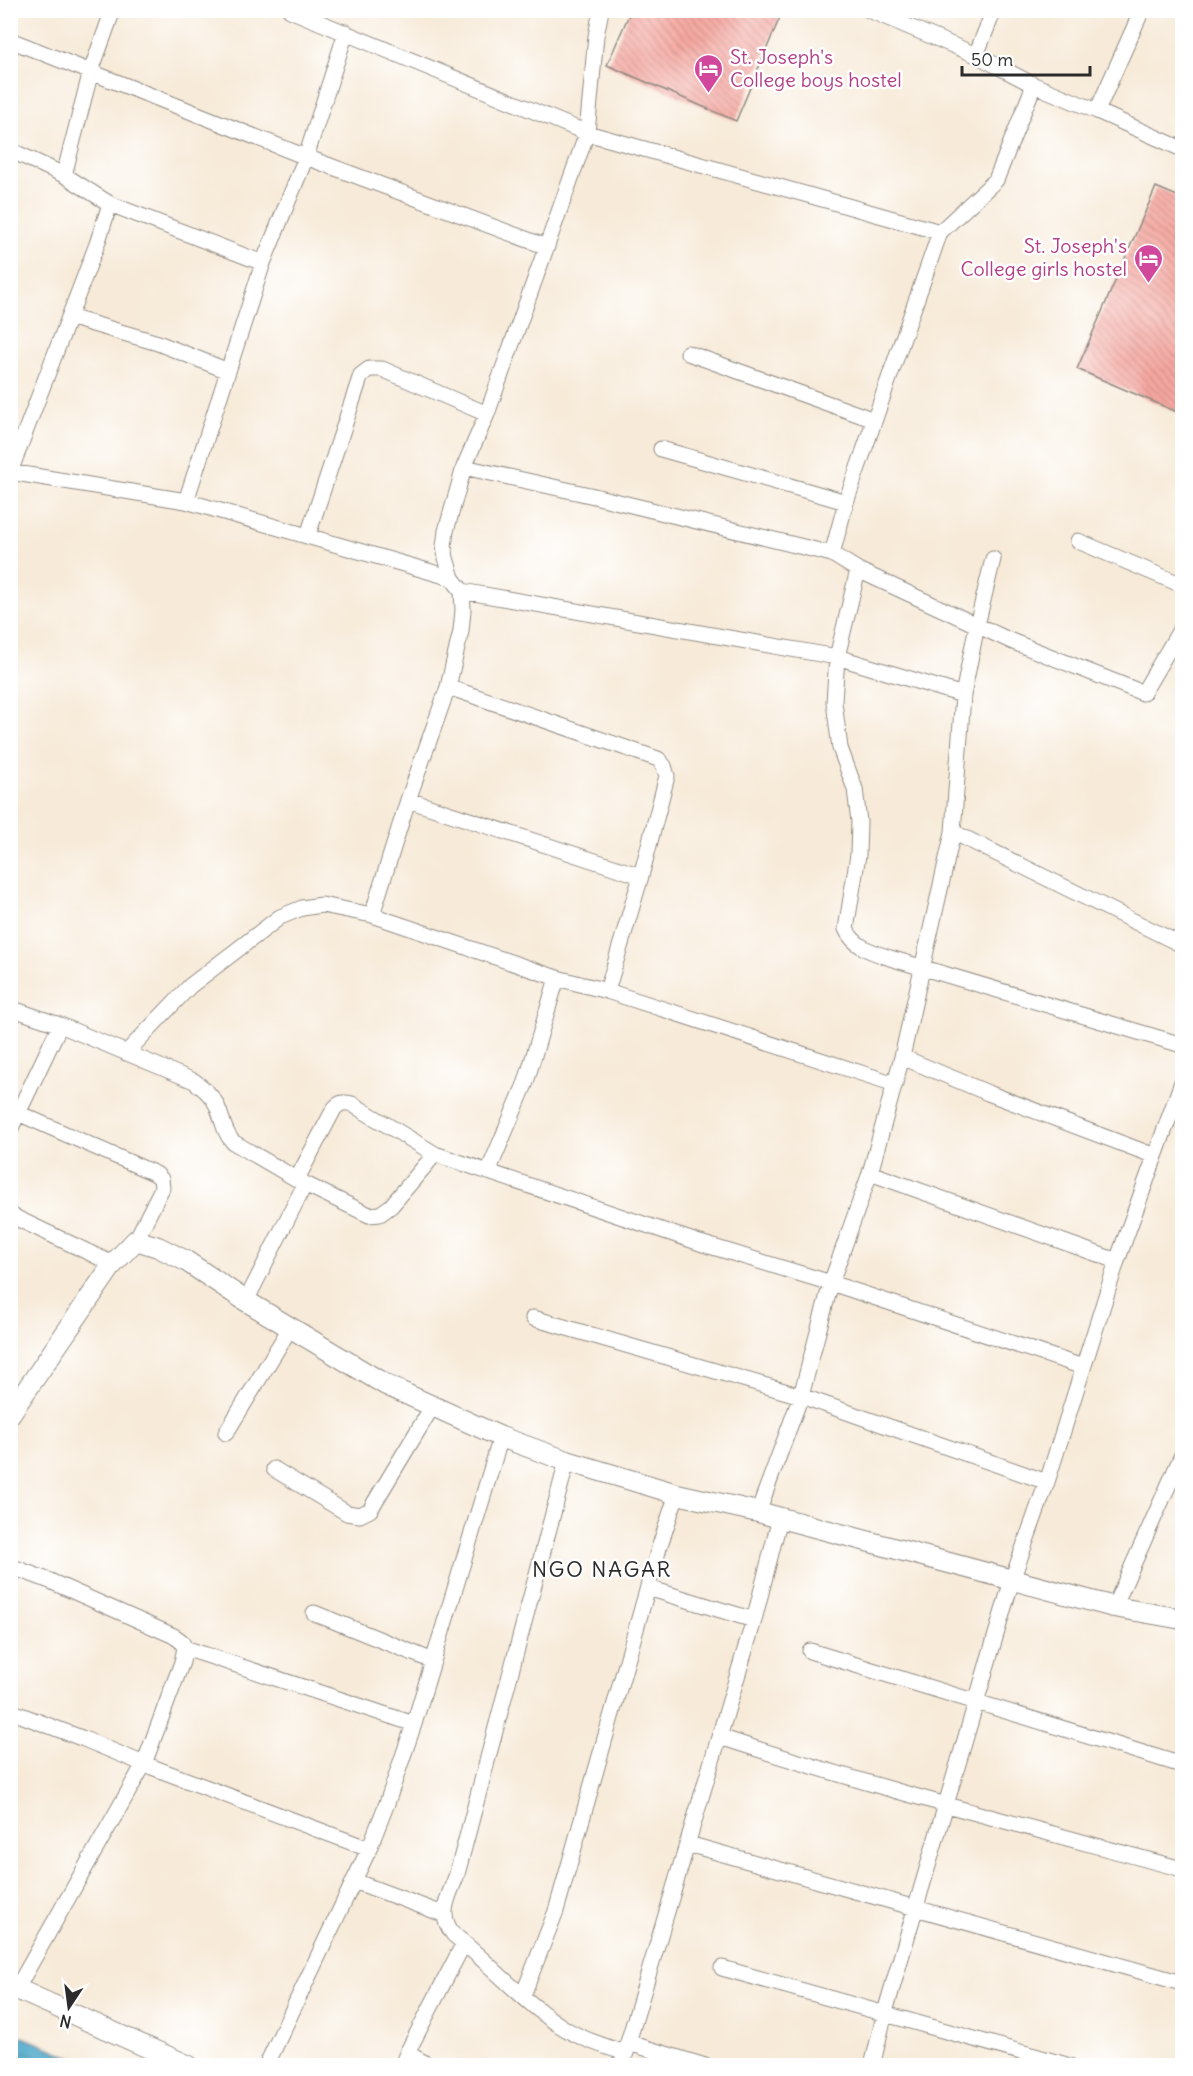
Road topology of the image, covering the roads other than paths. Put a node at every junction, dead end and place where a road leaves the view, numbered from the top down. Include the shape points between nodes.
1 (113, 10) edge
2 (290, 10) edge
3 (602, 10) edge
4 (869, 10) edge
5 (994, 10) edge
6 (1142, 10) edge
7 (346, 32) junction
8 (10, 40) edge
9 (976, 55) junction
10 (92, 71) junction
11 (1034, 85) junction
12 (1097, 111) junction
13 (587, 133) junction
14 (1182, 149) edge
15 (10, 150) edge
16 (306, 157) junction
17 (64, 175) junction
18 (110, 204) junction
19 (940, 232) junction
20 (547, 247) junction
21 (263, 263) junction
22 (69, 317) junction
23 (688, 353) dead end
24 (228, 371) junction
25 (488, 414) junction
26 (874, 420) junction
27 (661, 449) dead end
28 (464, 467) junction
29 (186, 501) junction
30 (846, 502) junction
31 (308, 535) junction
32 (1078, 541) dead end
33 (832, 554) junction
34 (993, 559) dead end
35 (858, 570) junction
36 (452, 578) junction
37 (1182, 585) edge
38 (462, 591) junction
39 (977, 625) junction
40 (1182, 631) edge
41 (837, 657) junction
42 (448, 687) junction
43 (963, 695) junction
44 (408, 800) junction
45 (953, 832) junction
46 (641, 876) junction
47 (372, 915) junction
48 (1182, 945) edge
49 (923, 968) junction
50 (557, 978) junction
51 (607, 991) junction
52 (10, 1008) edge
53 (60, 1025) junction
54 (1182, 1045) edge
55 (126, 1053) junction
56 (902, 1057) junction
57 (1182, 1082) edge
58 (895, 1084) junction
59 (18, 1113) junction
60 (10, 1130) edge
61 (435, 1154) junction
62 (1155, 1156) junction
63 (488, 1172) junction
64 (870, 1173) junction
65 (301, 1182) junction
66 (10, 1215) edge
67 (136, 1240) junction
68 (1117, 1261) junction
69 (113, 1264) junction
70 (831, 1283) junction
71 (246, 1301) junction
72 (533, 1318) dead end
73 (290, 1328) junction
74 (1083, 1367) junction
75 (801, 1396) junction
76 (432, 1407) junction
77 (10, 1414) edge
78 (226, 1433) dead end
79 (501, 1437) junction
80 (1182, 1455) edge
81 (567, 1461) junction
82 (274, 1469) dead end
83 (1047, 1482) junction
84 (677, 1494) junction
85 (758, 1512) junction
86 (780, 1518) junction
87 (10, 1566) edge
88 (1012, 1580) junction
89 (648, 1588) junction
90 (1114, 1607) junction
91 (314, 1613) dead end
92 (1182, 1619) edge
93 (754, 1620) junction
94 (185, 1648) junction
95 (810, 1651) dead end
96 (433, 1661) junction
97 (977, 1701) junction
98 (10, 1711) edge
99 (414, 1724) junction
100 (720, 1737) junction
101 (144, 1764) junction
102 (1182, 1765) edge
103 (946, 1804) junction
104 (688, 1844) junction
105 (369, 1849) junction
106 (1182, 1869) edge
107 (354, 1881) junction
108 (916, 1910) junction
109 (443, 1914) junction
110 (464, 1943) junction
111 (722, 1968) dead end
112 (1182, 1983) edge
113 (14, 1987) edge
114 (523, 1995) junction
115 (885, 2012) junction
116 (625, 2054) edge
117 (405, 2059) edge
118 (189, 2066) edge
119 (266, 2066) edge
120 (430, 2066) edge
121 (705, 2066) edge
122 (872, 2066) edge
123 (1070, 2066) edge

1 - 10 street
2 - 7 street
3 - 13 street
4 - 9 street
5 - 9 street
6 - 12 street
7 - 13 street
7 - 16 street
8 - 10 street
9 - 11 street
10 - 16 street
10 - 17 street
11 - 12 street
11 - 19 street via 996,180
12 - 14 street
13 - 19 street
13 - 20 street
15 - 17 street
16 - 20 street
16 - 21 street
17 - 18 street
18 - 21 street
18 - 22 street
19 - 26 street
20 - 25 street
21 - 24 street
22 - 24 street via 158,343
22 - 29 street via 10,472
23 - 26 street
24 - 29 street
25 - 28 street
25 - 31 street via 382,369 369,369 361,375
26 - 30 street
27 - 30 street
28 - 33 street
28 - 36 street via 444,546
29 - 31 street
30 - 33 street
31 - 36 street
32 - 37 street
33 - 35 street
34 - 39 street
35 - 39 street
35 - 41 street
36 - 38 street
38 - 41 street
38 - 42 street via 461,631
39 - 40 street via 1143,693
39 - 43 street
41 - 43 street
41 - 49 street via 834,702 840,748 855,789 859,822 846,929 864,948
42 - 44 street
42 - 46 street via 658,759 667,776
43 - 45 street
44 - 46 street
44 - 47 street
45 - 48 street
45 - 49 street
46 - 51 street
47 - 50 street
47 - 55 street via 322,905 280,917 190,986
49 - 54 street
49 - 56 street
50 - 51 street
50 - 63 street via 526,1082
51 - 58 street
52 - 53 street
53 - 55 street
53 - 59 street
55 - 65 street via 194,1081 218,1106 225,1133 233,1142
56 - 58 street
56 - 62 street
57 - 62 street
58 - 64 street
59 - 60 street
59 - 67 street via 161,1179 162,1188
61 - 63 street
61 - 65 street via 402,1195 380,1214 369,1215
61 - 65 street via 345,1102 334,1108
62 - 68 street
63 - 70 street
64 - 68 street
64 - 70 street
65 - 71 street
66 - 69 street
67 - 69 street
67 - 71 street via 186,1261
68 - 74 street
69 - 77 street
70 - 74 street
70 - 75 street
71 - 73 street
72 - 75 street
73 - 76 street via 386,1385
73 - 78 street
74 - 83 street
75 - 83 street
75 - 85 street
76 - 79 street
76 - 82 street via 370,1510 360,1515 347,1513
79 - 81 street
79 - 96 street
80 - 90 street
81 - 84 street
81 - 109 street
83 - 88 street
84 - 85 street
84 - 89 street
85 - 86 street
86 - 88 street
86 - 93 street
87 - 94 street via 174,1636
88 - 90 street
88 - 97 street
89 - 93 street
89 - 114 street via 556,1911
90 - 92 street
91 - 96 street
93 - 100 street
94 - 99 street
94 - 101 street
95 - 97 street
96 - 99 street
97 - 102 street
97 - 103 street
98 - 101 street
99 - 105 street
100 - 103 street
100 - 104 street
101 - 105 street
101 - 113 street
103 - 106 street
103 - 108 street
104 - 108 street
104 - 116 street
105 - 107 street
107 - 109 street
107 - 119 street
108 - 112 street
108 - 115 street
109 - 110 street via 446,1925
110 - 114 street
110 - 117 street
111 - 115 street
113 - 118 street
114 - 116 street via 568,2031
115 - 122 street
115 - 123 street
116 - 121 street
117 - 120 street

